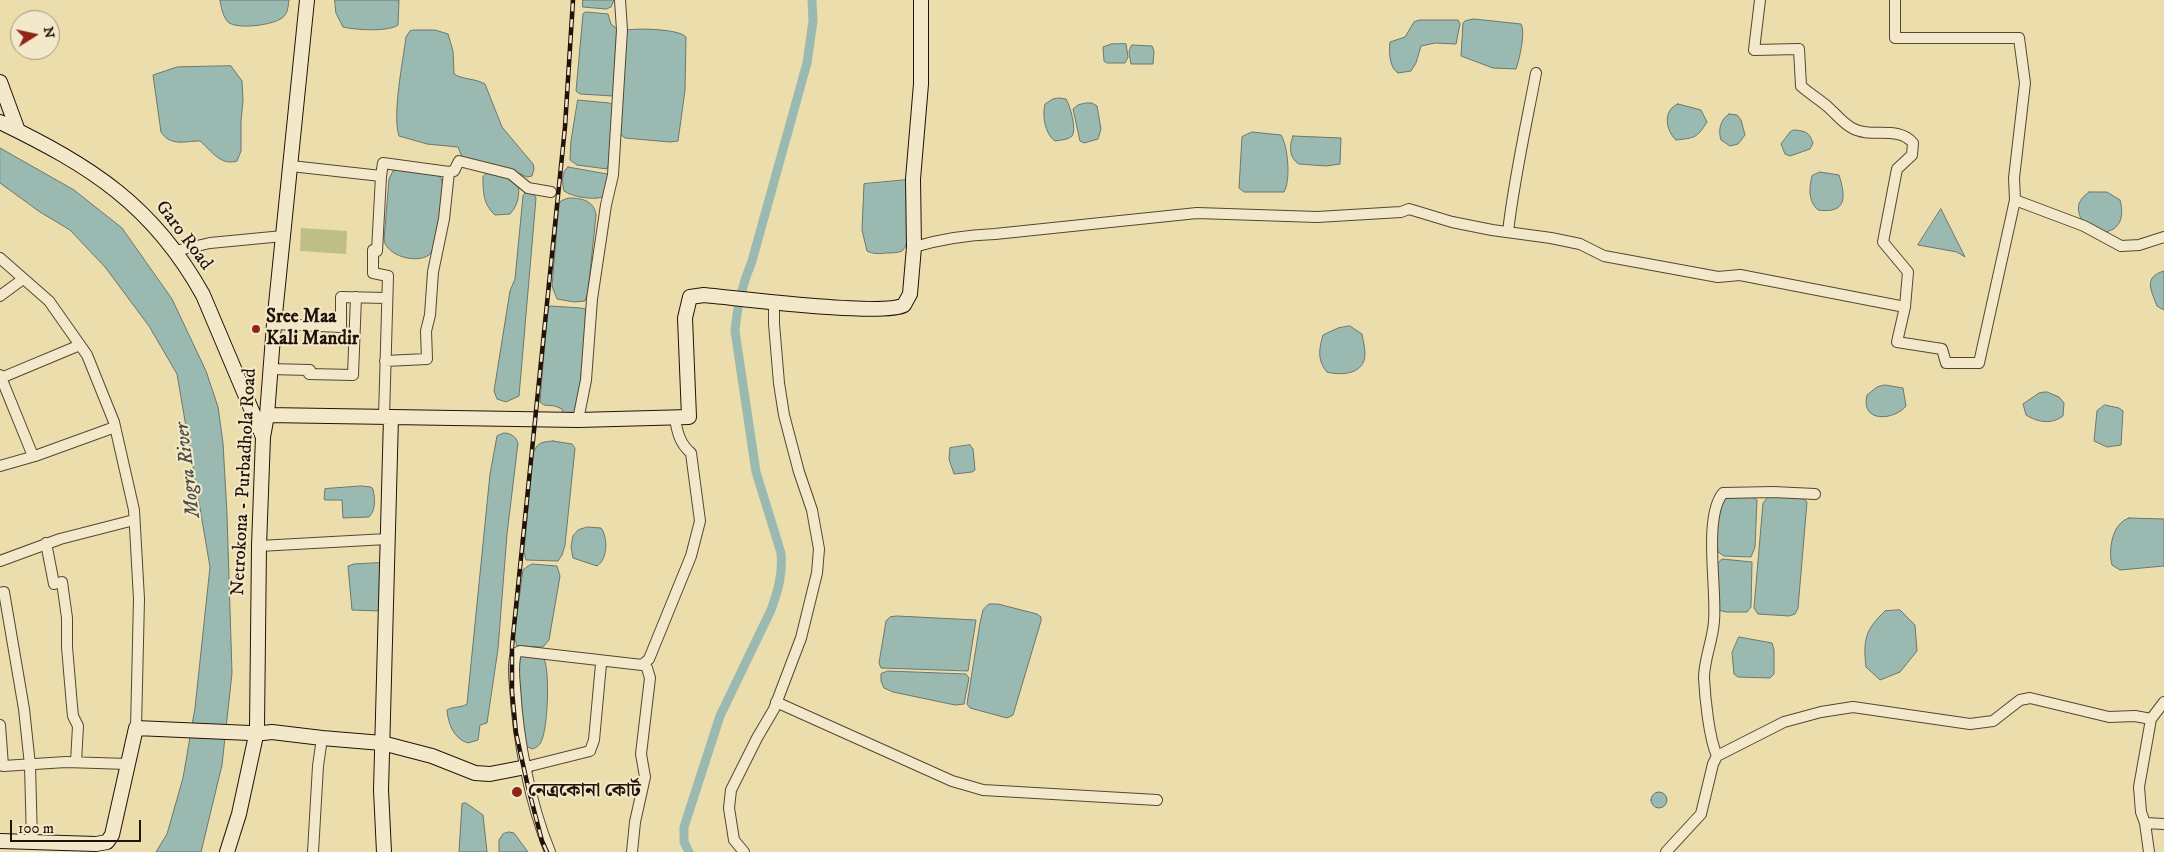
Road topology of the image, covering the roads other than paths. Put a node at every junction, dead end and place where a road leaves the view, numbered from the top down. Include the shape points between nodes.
1 (307, 0) edge
2 (620, 0) edge
3 (921, 0) edge
4 (1760, 0) edge
5 (1895, 0) edge
6 (1536, 73) dead end
7 (0, 82) edge
8 (0, 122) edge
9 (18, 131) junction
10 (291, 166) junction
11 (449, 172) junction
12 (381, 176) junction
13 (551, 192) dead end
14 (2014, 200) junction
15 (1508, 232) junction
16 (283, 236) junction
17 (2164, 237) edge
18 (914, 247) junction
19 (175, 251) junction
20 (0, 258) edge
21 (23, 279) junction
22 (0, 296) edge
23 (356, 297) junction
24 (387, 298) junction
25 (771, 301) junction
26 (1905, 307) junction
27 (274, 324) junction
28 (80, 345) junction
29 (385, 361) junction
30 (269, 369) junction
31 (1, 377) edge
32 (267, 415) junction
33 (387, 417) junction
34 (675, 418) junction
35 (578, 420) junction
36 (115, 427) junction
37 (263, 437) junction
38 (33, 456) junction
39 (0, 466) edge
40 (1815, 494) dead end
41 (134, 520) junction
42 (387, 538) junction
43 (46, 544) junction
44 (258, 546) junction
45 (0, 561) edge
46 (0, 593) edge
47 (601, 664) dead end
48 (644, 664) junction
49 (776, 702) junction
50 (2164, 702) edge
51 (2151, 719) junction
52 (0, 725) edge
53 (136, 728) junction
54 (254, 733) junction
55 (322, 738) junction
56 (382, 743) junction
57 (1717, 756) junction
58 (76, 762) junction
59 (128, 764) junction
60 (30, 765) junction
61 (526, 767) junction
62 (1157, 800) dead end
63 (2145, 823) junction
64 (2164, 824) edge
65 (0, 841) edge
66 (32, 842) junction
67 (106, 847) edge
68 (227, 852) edge
69 (313, 852) edge
70 (384, 852) edge
71 (550, 852) edge
72 (632, 852) edge
73 (744, 852) edge
74 (1666, 852) edge
75 (2149, 852) edge

1 - 10 street, Netrokona - Purbadhola Road
2 - 35 street via 622,30 613,175 604,214 592,299 587,372
3 - 18 street via 921,84 913,179
4 - 26 street via 1754,50 1799,49 1801,86 1852,129 1880,134 1898,133 1908,137 1913,144 1912,155 1897,169 1883,242 1908,272
5 - 14 street via 1895,38 2019,38 2025,83
6 - 15 street via 1522,155 1514,182
7 - 9 street
8 - 9 street, Garo Road
9 - 19 street, Garo Road via 117,190 150,220
10 - 12 street
10 - 16 street, Netrokona - Purbadhola Road
11 - 12 street via 383,163
11 - 13 street via 454,171 458,161 512,174 528,188
11 - 29 street via 426,331 427,359
12 - 24 street via 377,250 373,250 371,266 372,273 388,276
14 - 17 street via 2084,226 2122,246 2139,245
14 - 26 street via 1980,362 1946,362 1942,348 1897,342
15 - 18 street via 1452,222 1409,209 1317,217 1197,213 964,235
15 - 26 street via 1580,244 1604,256 1718,277 1740,275
16 - 19 street via 210,243
16 - 27 street, Netrokona - Purbadhola Road
18 - 25 street via 910,294 899,308 850,308
19 - 37 street, Garo Road via 206,303
20 - 21 street
21 - 22 street
21 - 28 street via 49,301
23 - 24 street
23 - 27 street via 342,297 341,327
23 - 30 street via 353,375
24 - 29 street
25 - 34 street via 704,295 690,297 685,318 690,415 689,418
25 - 49 street via 783,408 812,510 819,549 817,573 801,638
27 - 30 street, Netrokona - Purbadhola Road
28 - 31 street
28 - 36 street via 87,355
29 - 33 street
30 - 32 street, Netrokona - Purbadhola Road
31 - 38 street
32 - 33 street
32 - 37 street, Netrokona - Purbadhola Road
33 - 35 street
33 - 42 street
34 - 35 street
34 - 48 street via 678,434 691,453 700,521 691,556 658,640
36 - 38 street
36 - 41 street
37 - 44 street, Netrokona - Purbadhola Road
38 - 39 street
40 - 57 street via 1722,493 1716,504 1712,543 1714,621 1704,676 1712,745
41 - 43 street
41 - 53 street via 139,599
42 - 44 street
42 - 56 street
43 - 45 street
43 - 58 street via 54,584 62,582 73,716 78,726
44 - 54 street, Netrokona - Purbadhola Road
46 - 60 street via 4,592 19,670
47 - 61 street via 594,740 590,751
48 - 61 street via 516,653 516,712
48 - 72 street via 650,678 641,754 645,777
49 - 62 street via 952,781 983,790
49 - 73 street via 731,790 732,832
50 - 51 street
51 - 57 street via 2109,717 2030,698 2020,700 1993,721 1970,724 1853,706 1784,722
51 - 63 street via 2138,787
52 - 60 street via 3,766
53 - 54 street
53 - 59 street
54 - 55 street
54 - 68 street, Netrokona - Purbadhola Road
55 - 56 street
55 - 69 street
56 - 61 street via 475,772 490,774
56 - 70 street
57 - 74 street via 1701,814
58 - 59 street
58 - 60 street
59 - 67 street via 112,835
60 - 66 street
61 - 71 street
63 - 64 street
63 - 75 street
65 - 66 street
66 - 67 street

